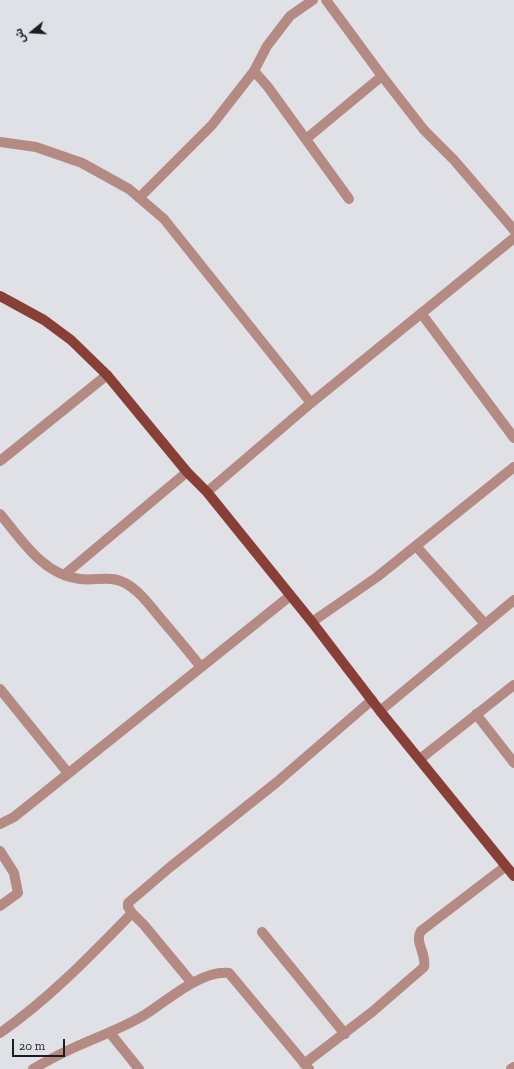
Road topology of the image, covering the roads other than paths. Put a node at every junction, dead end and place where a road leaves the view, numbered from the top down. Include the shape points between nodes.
1 (313, 0) edge
2 (326, 0) edge
3 (254, 71) junction
4 (382, 76) junction
5 (306, 139) junction
6 (0, 142) edge
7 (139, 198) junction
8 (349, 199) dead end
9 (514, 230) edge
10 (514, 238) edge
11 (0, 296) edge
12 (421, 313) junction
13 (107, 375) junction
14 (311, 403) junction
15 (514, 438) edge
16 (0, 461) edge
17 (514, 467) edge
18 (187, 472) junction
19 (207, 492) junction
20 (0, 514) edge
21 (416, 546) junction
22 (64, 575) junction
23 (290, 596) junction
24 (514, 600) edge
25 (312, 622) junction
26 (485, 624) junction
27 (201, 667) junction
28 (514, 685) edge
29 (0, 689) edge
30 (372, 700) junction
31 (380, 711) junction
32 (476, 714) junction
33 (420, 759) junction
34 (514, 762) edge
35 (68, 773) junction
36 (0, 824) edge
37 (0, 851) edge
38 (506, 866) junction
39 (514, 876) edge
40 (0, 906) edge
41 (132, 913) junction
42 (262, 932) dead end
43 (192, 983) junction
44 (0, 1033) edge
45 (110, 1033) junction
46 (345, 1034) junction
47 (306, 1066) edge
48 (514, 1067) edge
49 (33, 1069) edge
50 (139, 1069) edge
51 (512, 1069) edge

1 - 3 street via 290,16
2 - 4 street
3 - 5 street via 268,86
3 - 7 street via 212,125
4 - 5 street
4 - 9 street via 424,130 454,160
5 - 8 street
6 - 7 street via 36,147 82,163
7 - 14 street via 164,219
10 - 12 street
11 - 13 main road via 44,320 71,340
12 - 14 street
12 - 15 street
13 - 16 street
13 - 18 main road
14 - 19 street
17 - 21 street
18 - 19 main road
18 - 22 street
19 - 23 main road
20 - 22 street via 39,560
21 - 25 street via 377,577
21 - 26 street
22 - 27 street via 86,580 108,578 125,583 141,595
23 - 25 main road
23 - 27 street
24 - 26 street
25 - 30 main road
26 - 31 street
27 - 35 street
28 - 32 street
29 - 35 street
30 - 31 main road
30 - 41 street via 277,782 128,903
31 - 33 main road
32 - 33 street
32 - 34 street
33 - 38 main road
35 - 36 street
37 - 40 street via 14,873 18,893
38 - 39 main road
38 - 46 street via 421,931 418,938 425,958 424,967
41 - 43 street
41 - 44 street via 55,990
42 - 46 street
43 - 45 street via 144,1015
43 - 47 street via 216,973 229,973
45 - 49 street via 71,1049
45 - 50 street
46 - 47 street
48 - 51 street

